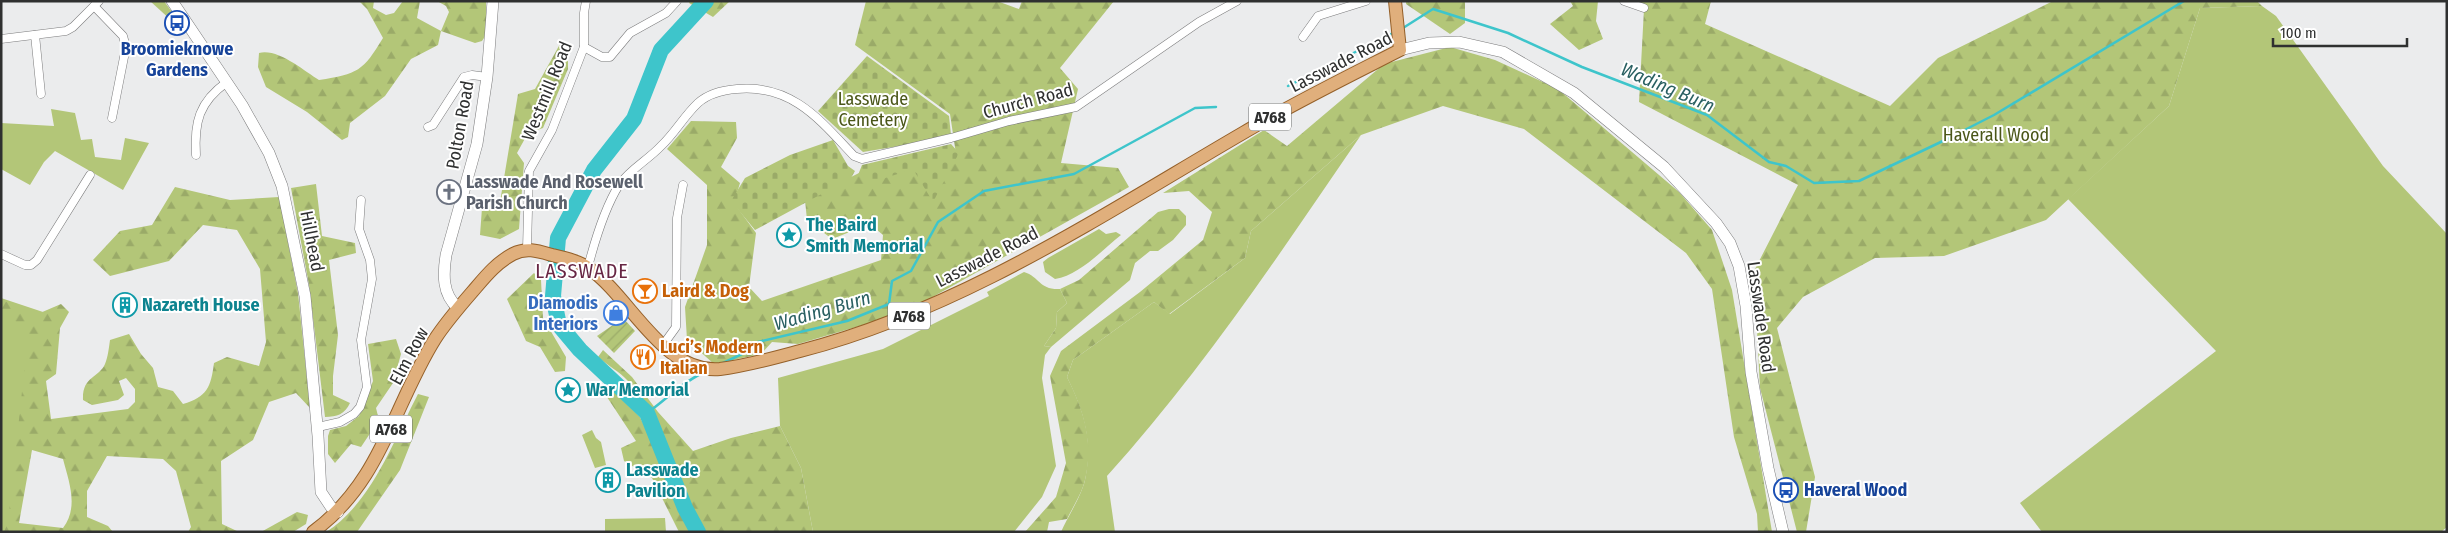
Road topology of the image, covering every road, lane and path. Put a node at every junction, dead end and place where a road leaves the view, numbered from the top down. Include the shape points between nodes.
1 (172, 1) edge
2 (493, 1) edge
3 (586, 1) edge
4 (677, 1) edge
5 (1237, 1) edge
6 (1366, 1) edge
7 (1395, 1) edge
8 (1624, 1) edge
9 (97, 4) edge
10 (1644, 8) dead end
11 (35, 35) junction
12 (1303, 37) dead end
13 (1398, 37) junction
14 (1, 40) edge
15 (584, 47) junction
16 (487, 77) junction
17 (227, 82) junction
18 (41, 94) dead end
19 (112, 118) dead end
20 (428, 127) dead end
21 (196, 154) dead end
22 (90, 175) dead end
23 (683, 186) dead end
24 (361, 200) dead end
25 (359, 212) junction
26 (368, 212) dead end
27 (527, 249) junction
28 (1, 254) edge
29 (583, 265) junction
30 (458, 308) junction
31 (665, 341) junction
32 (318, 427) junction
33 (338, 512) junction
34 (313, 532) edge
35 (1783, 532) edge

1 - 17 street, Hillhead
2 - 16 street, Polton Road
3 - 15 street, Westmill Road
4 - 15 street via 666,13 630,33 610,56 602,57
5 - 29 street, Church Road via 1199,22 1076,107 862,159 854,156 813,112 780,93 759,88 727,90 699,102 662,146 619,185
6 - 12 street via 1318,16
7 - 13 main road
8 - 10 street
9 - 11 street via 73,28
9 - 19 street via 122,36 126,47
11 - 14 street
11 - 18 street via 37,86
13 - 31 main road, Lasswade Road / A768 via 1267,119 1029,256 918,312 832,343 721,369 704,369 683,361
13 - 35 street, Lasswade Road via 1429,43 1459,42 1503,52 1574,93 1664,167 1716,222 1730,243 1739,266 1751,372
15 - 27 street, Westmill Road via 552,130 529,171
16 - 20 street via 464,77 433,125
16 - 30 street, Polton Road via 478,144 444,270 446,290
17 - 21 street via 208,99 198,116
17 - 32 street, Hillhead via 269,153 287,204 305,296
22 - 28 street via 37,260 25,265
23 - 31 street via 676,218 676,327
24 - 25 street
25 - 26 street
25 - 32 street via 359,230 370,260 372,279 361,340 367,387 354,414 340,422
27 - 29 main road, A768
27 - 30 main road, Elm Row / A768 via 497,263
29 - 31 main road, A768 via 607,282
30 - 33 main road, Elm Row / A768 via 435,340 369,469 353,496
32 - 33 street, Hillhead via 321,492
33 - 34 main road, A768

